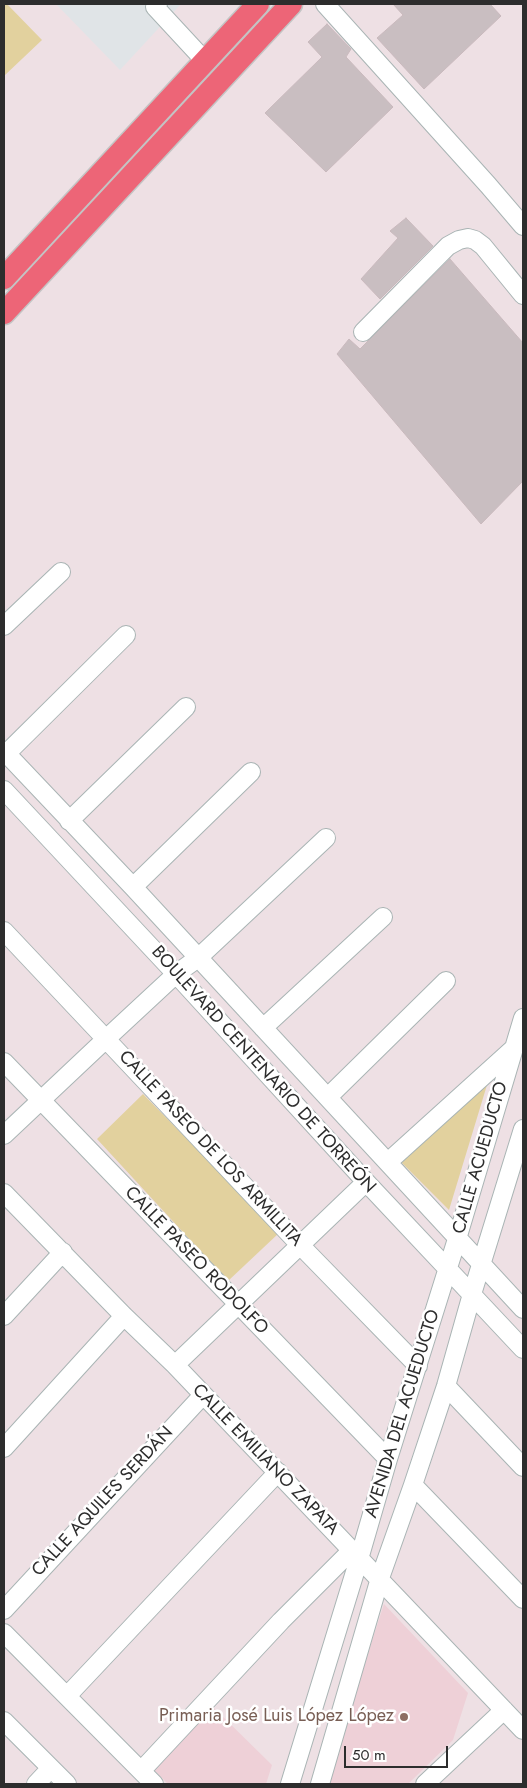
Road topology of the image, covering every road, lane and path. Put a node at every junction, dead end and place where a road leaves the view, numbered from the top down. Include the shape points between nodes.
1 (258, 4) edge
2 (291, 4) edge
3 (325, 4) edge
4 (156, 5) edge
5 (205, 61) junction
6 (523, 226) edge
7 (4, 278) edge
8 (523, 295) edge
9 (4, 313) edge
10 (363, 332) dead end
11 (61, 572) dead end
12 (4, 626) edge
13 (126, 635) dead end
14 (186, 707) dead end
15 (5, 753) edge
16 (251, 772) dead end
17 (4, 790) edge
18 (69, 821) junction
19 (326, 838) dead end
20 (133, 887) junction
21 (383, 917) dead end
22 (4, 931) edge
23 (188, 966) junction
24 (446, 982) dead end
25 (523, 1018) edge
26 (263, 1028) junction
27 (107, 1038) junction
28 (513, 1049) junction
29 (4, 1062) edge
30 (323, 1093) junction
31 (41, 1100) junction
32 (523, 1129) edge
33 (4, 1135) edge
34 (388, 1162) junction
35 (366, 1182) junction
36 (4, 1193) edge
37 (457, 1239) junction
38 (300, 1245) junction
39 (63, 1252) junction
40 (482, 1264) junction
41 (448, 1269) junction
42 (472, 1294) junction
43 (238, 1304) junction
44 (523, 1309) edge
45 (4, 1316) edge
46 (124, 1316) junction
47 (523, 1349) edge
48 (175, 1365) junction
49 (418, 1366) junction
50 (446, 1386) junction
51 (203, 1395) junction
52 (4, 1448) edge
53 (388, 1459) junction
54 (523, 1467) edge
55 (278, 1472) junction
56 (413, 1485) junction
57 (355, 1555) junction
58 (380, 1578) junction
59 (523, 1599) edge
60 (4, 1610) edge
61 (4, 1632) edge
62 (67, 1696) junction
63 (504, 1710) junction
64 (4, 1721) edge
65 (522, 1727) edge
66 (51, 1768) junction
67 (141, 1771) junction
68 (36, 1784) edge
69 (67, 1784) edge
70 (154, 1784) edge
71 (290, 1784) edge
72 (320, 1784) edge
73 (425, 1784) edge

1 - 5 main road
2 - 9 main road
3 - 6 street
4 - 5 street
5 - 7 main road
8 - 10 street via 483,246 468,238 459,240 448,246
11 - 12 street
13 - 15 street
14 - 18 street
15 - 18 street, BOULEVARD CENTENARIO DE TORREÓN
16 - 20 street
17 - 23 street, BOULEVARD CENTENARIO DE TORREÓN
18 - 20 street, BOULEVARD CENTENARIO DE TORREÓN
19 - 23 street
20 - 23 street, BOULEVARD CENTENARIO DE TORREÓN
21 - 26 street
22 - 27 street, CALLE PASEO DE LOS ARMILLITA
23 - 26 street, BOULEVARD CENTENARIO DE TORREÓN
23 - 27 street
23 - 30 street via 308,1091
23 - 35 street, BOULEVARD CENTENARIO DE TORREÓN
24 - 30 street
25 - 28 street, CALLE ACUEDUCTO
26 - 30 street, BOULEVARD CENTENARIO DE TORREÓN
27 - 31 street
27 - 38 street, CALLE PASEO DE LOS ARMILLITA
28 - 34 street
28 - 37 street, CALLE ACUEDUCTO
29 - 31 street, CALLE PASEO RODOLFO
30 - 34 street, BOULEVARD CENTENARIO DE TORREÓN
31 - 33 street
31 - 43 street, CALLE PASEO RODOLFO
32 - 40 street, CALLE ACUEDUCTO
34 - 37 street, BOULEVARD CENTENARIO DE TORREÓN
35 - 38 street
35 - 41 street, BOULEVARD CENTENARIO DE TORREÓN
36 - 39 street, CALLE EMILIANO ZAPATA
37 - 40 street, BOULEVARD CENTENARIO DE TORREÓN
37 - 41 street, CALLE ACUEDUCTO
38 - 43 street
38 - 49 street, CALLE PASEO DE LOS ARMILLITA
39 - 45 street
39 - 46 street, CALLE EMILIANO ZAPATA
40 - 42 street, CALLE ACUEDUCTO
40 - 44 street, BOULEVARD CENTENARIO DE TORREÓN
41 - 42 street, BOULEVARD CENTENARIO DE TORREÓN
41 - 49 street, AVENIDA DEL ACUEDUCTO
42 - 47 street, BOULEVARD CENTENARIO DE TORREÓN
42 - 50 street, AVENIDA DEL ACUEDUCTO
43 - 48 street
43 - 53 street, CALLE PASEO RODOLFO
46 - 48 street, CALLE EMILIANO ZAPATA
46 - 52 street
48 - 51 street, CALLE EMILIANO ZAPATA
49 - 53 street, AVENIDA DEL ACUEDUCTO
50 - 54 street
50 - 56 street, AVENIDA DEL ACUEDUCTO
51 - 55 street, CALLE EMILIANO ZAPATA
51 - 60 street, CALLE AQUILES SERDÁN
53 - 57 street, AVENIDA DEL ACUEDUCTO
55 - 57 street, CALLE EMILIANO ZAPATA
55 - 62 street
56 - 58 street, AVENIDA DEL ACUEDUCTO
56 - 59 street
57 - 58 street, CALLE EMILIANO ZAPATA
57 - 67 street via 281,1622
57 - 71 street, AVENIDA DEL ACUEDUCTO
58 - 63 street, CALLE EMILIANO ZAPATA
58 - 72 street, AVENIDA DEL ACUEDUCTO
61 - 62 street
62 - 67 street
63 - 65 street, CALLE EMILIANO ZAPATA
63 - 73 street
64 - 66 street
66 - 68 street
66 - 69 street
67 - 70 street

